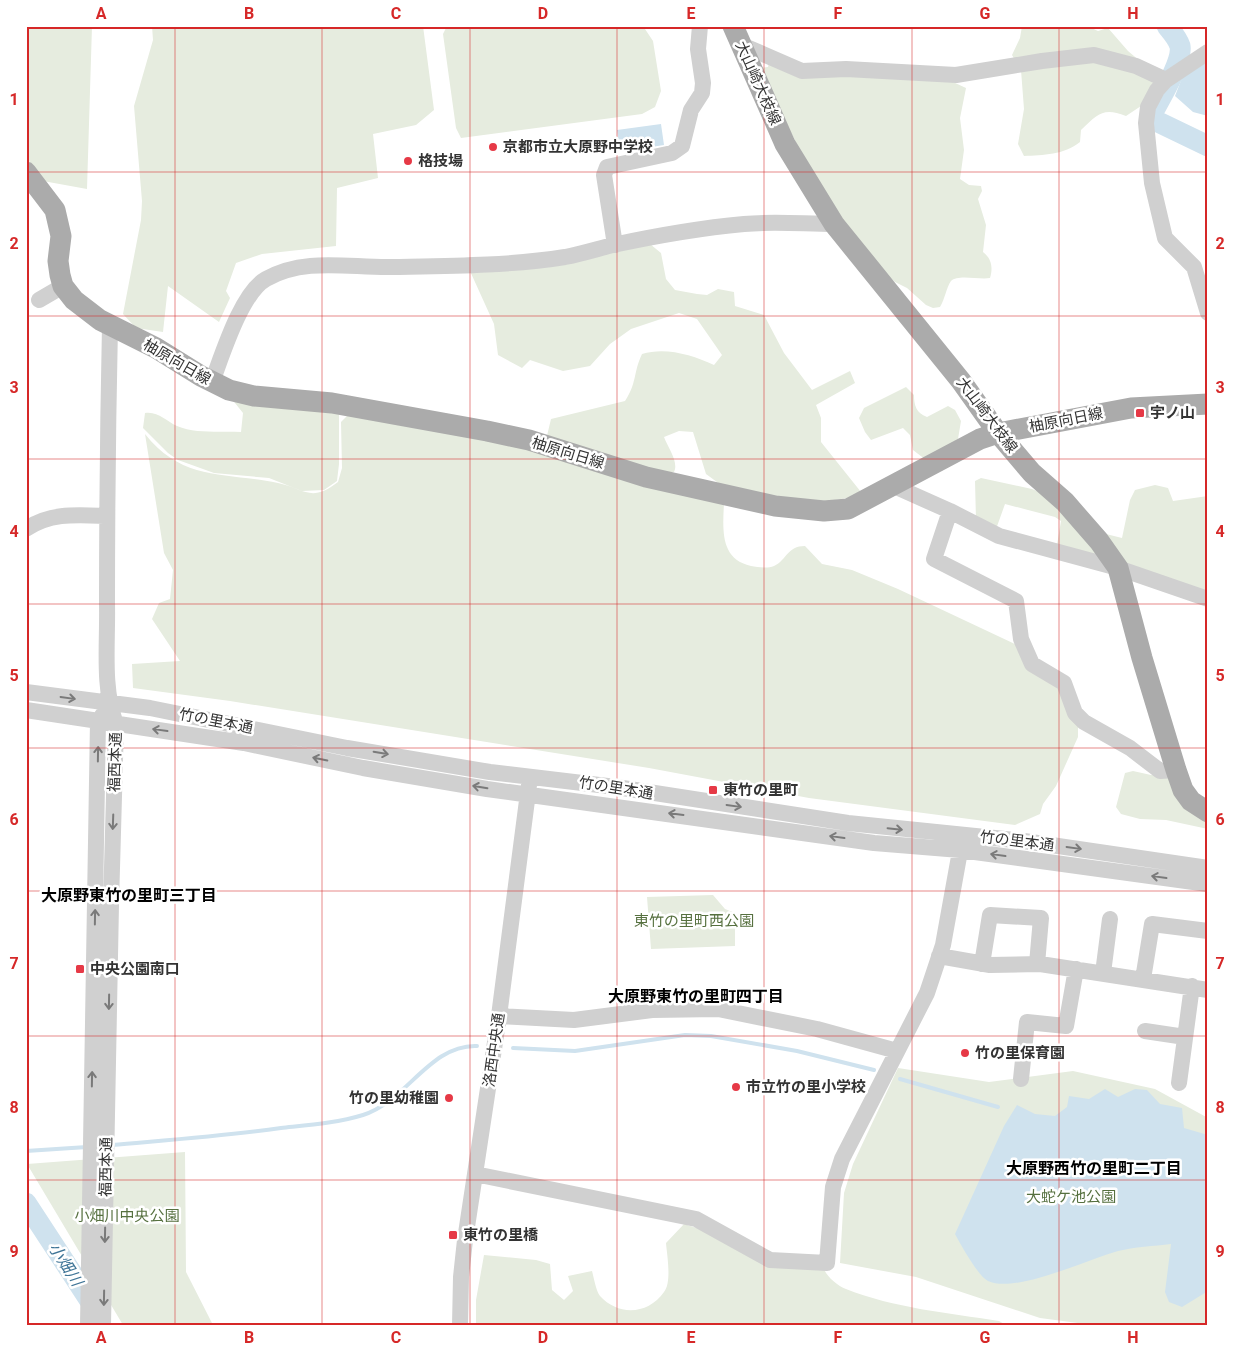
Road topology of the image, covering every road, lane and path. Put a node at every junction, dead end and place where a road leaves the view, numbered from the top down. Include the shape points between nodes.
1 (700, 26) edge
2 (733, 26) edge
3 (743, 50) junction
4 (1208, 52) edge
5 (1170, 77) junction
6 (26, 172) edge
7 (834, 224) junction
8 (615, 245) junction
9 (63, 286) junction
10 (39, 300) dead end
11 (1208, 313) edge
12 (110, 325) junction
13 (212, 382) junction
14 (1208, 404) edge
15 (998, 434) junction
16 (894, 486) junction
17 (950, 511) junction
18 (107, 516) junction
19 (26, 529) edge
20 (1118, 568) junction
21 (1208, 599) edge
22 (26, 692) edge
23 (109, 704) junction
24 (26, 710) edge
25 (98, 722) junction
26 (116, 724) junction
27 (1176, 770) junction
28 (530, 775) junction
29 (528, 794) junction
30 (1208, 812) edge
31 (961, 842) junction
32 (1208, 868) edge
33 (1208, 884) edge
34 (1110, 919) dead end
35 (1208, 931) edge
36 (939, 956) junction
37 (982, 964) junction
38 (1037, 964) junction
39 (1076, 969) junction
40 (1103, 973) junction
41 (1143, 979) junction
42 (1200, 988) edge
43 (499, 1016) junction
44 (1144, 1032) dead end
45 (1186, 1037) junction
46 (897, 1051) junction
47 (1021, 1079) dead end
48 (1179, 1083) dead end
49 (99, 1128) junction
50 (99, 1151) junction
51 (475, 1174) junction
52 (88, 1325) edge
53 (103, 1325) edge
54 (460, 1325) edge

1 - 8 street via 698,49 702,92 691,110 682,146 672,153 607,167 604,175
2 - 3 main road, 大山崎大枝線
3 - 5 street via 749,48 802,71 846,69 956,75 1042,60 1094,55
3 - 7 main road, 大山崎大枝線 via 785,144
4 - 5 street
5 - 11 street via 1157,90 1148,107 1146,123 1152,183 1165,238 1194,267
6 - 9 main road via 55,210 61,236 58,260
7 - 8 street via 743,224
7 - 15 main road, 大山崎大枝線 via 961,381
8 - 13 street via 530,261 389,267 327,264 276,274 263,280 234,324
9 - 10 street
9 - 12 main road, 柚原向日線 via 74,300
12 - 13 main road, 柚原向日線
12 - 18 street
13 - 16 main road, 柚原向日線 via 250,395 332,403 529,440 646,477 775,506 837,511 848,509
14 - 15 main road, 柚原向日線 via 1131,408
15 - 16 main road, 柚原向日線 via 980,440
15 - 20 main road, 大山崎大枝線 via 1032,473 1065,502
16 - 17 street
17 - 20 street via 999,536
17 - 27 street via 934,559 1016,601 1021,639 1032,664 1064,683 1075,713 1084,722 1130,748 1160,770
18 - 19 street via 57,516
18 - 23 street
20 - 21 street
20 - 27 main road, 大山崎大枝線
22 -> 23 street, 竹の里本通
23 - 25 street, 福西本通
23 - 26 street, 福西本通
23 -> 28 street, 竹の里本通 via 150,708 347,748 490,772
24 - 25 street, 竹の里本通
25 - 26 street, 竹の里本通
49 -> 25 street, 福西本通
29 -> 26 street, 竹の里本通 via 363,768 244,743
26 -> 49 street, 福西本通
27 - 30 main road, 大山崎大枝線 via 1191,801
28 - 29 street, 洛西中央通
28 -> 31 street, 竹の里本通
31 -> 29 street, 竹の里本通 via 865,842
29 - 43 street, 洛西中央通
31 -> 32 street, 竹の里本通 via 1024,840
33 -> 31 street, 竹の里本通
31 - 36 street
34 - 40 street
35 - 41 street via 1152,924
36 - 37 street
36 - 46 street via 927,993
37 - 38 street
37 - 38 street via 990,915 1041,918
38 - 39 street
39 - 40 street
39 - 47 street via 1066,1026 1027,1022
40 - 41 street
41 - 42 street
42 - 45 street
43 - 46 street via 574,1020 652,1010 718,1009 817,1029
43 - 51 street, 洛西中央通
44 - 45 street
45 - 48 street
46 - 51 street via 842,1159 833,1187 827,1262 770,1260 696,1219
49 - 50 street, 福西本通
50 - 52 street, 福西本通 via 89,1250
50 -> 53 street, 福西本通
51 - 54 street, 洛西中央通 via 460,1277

